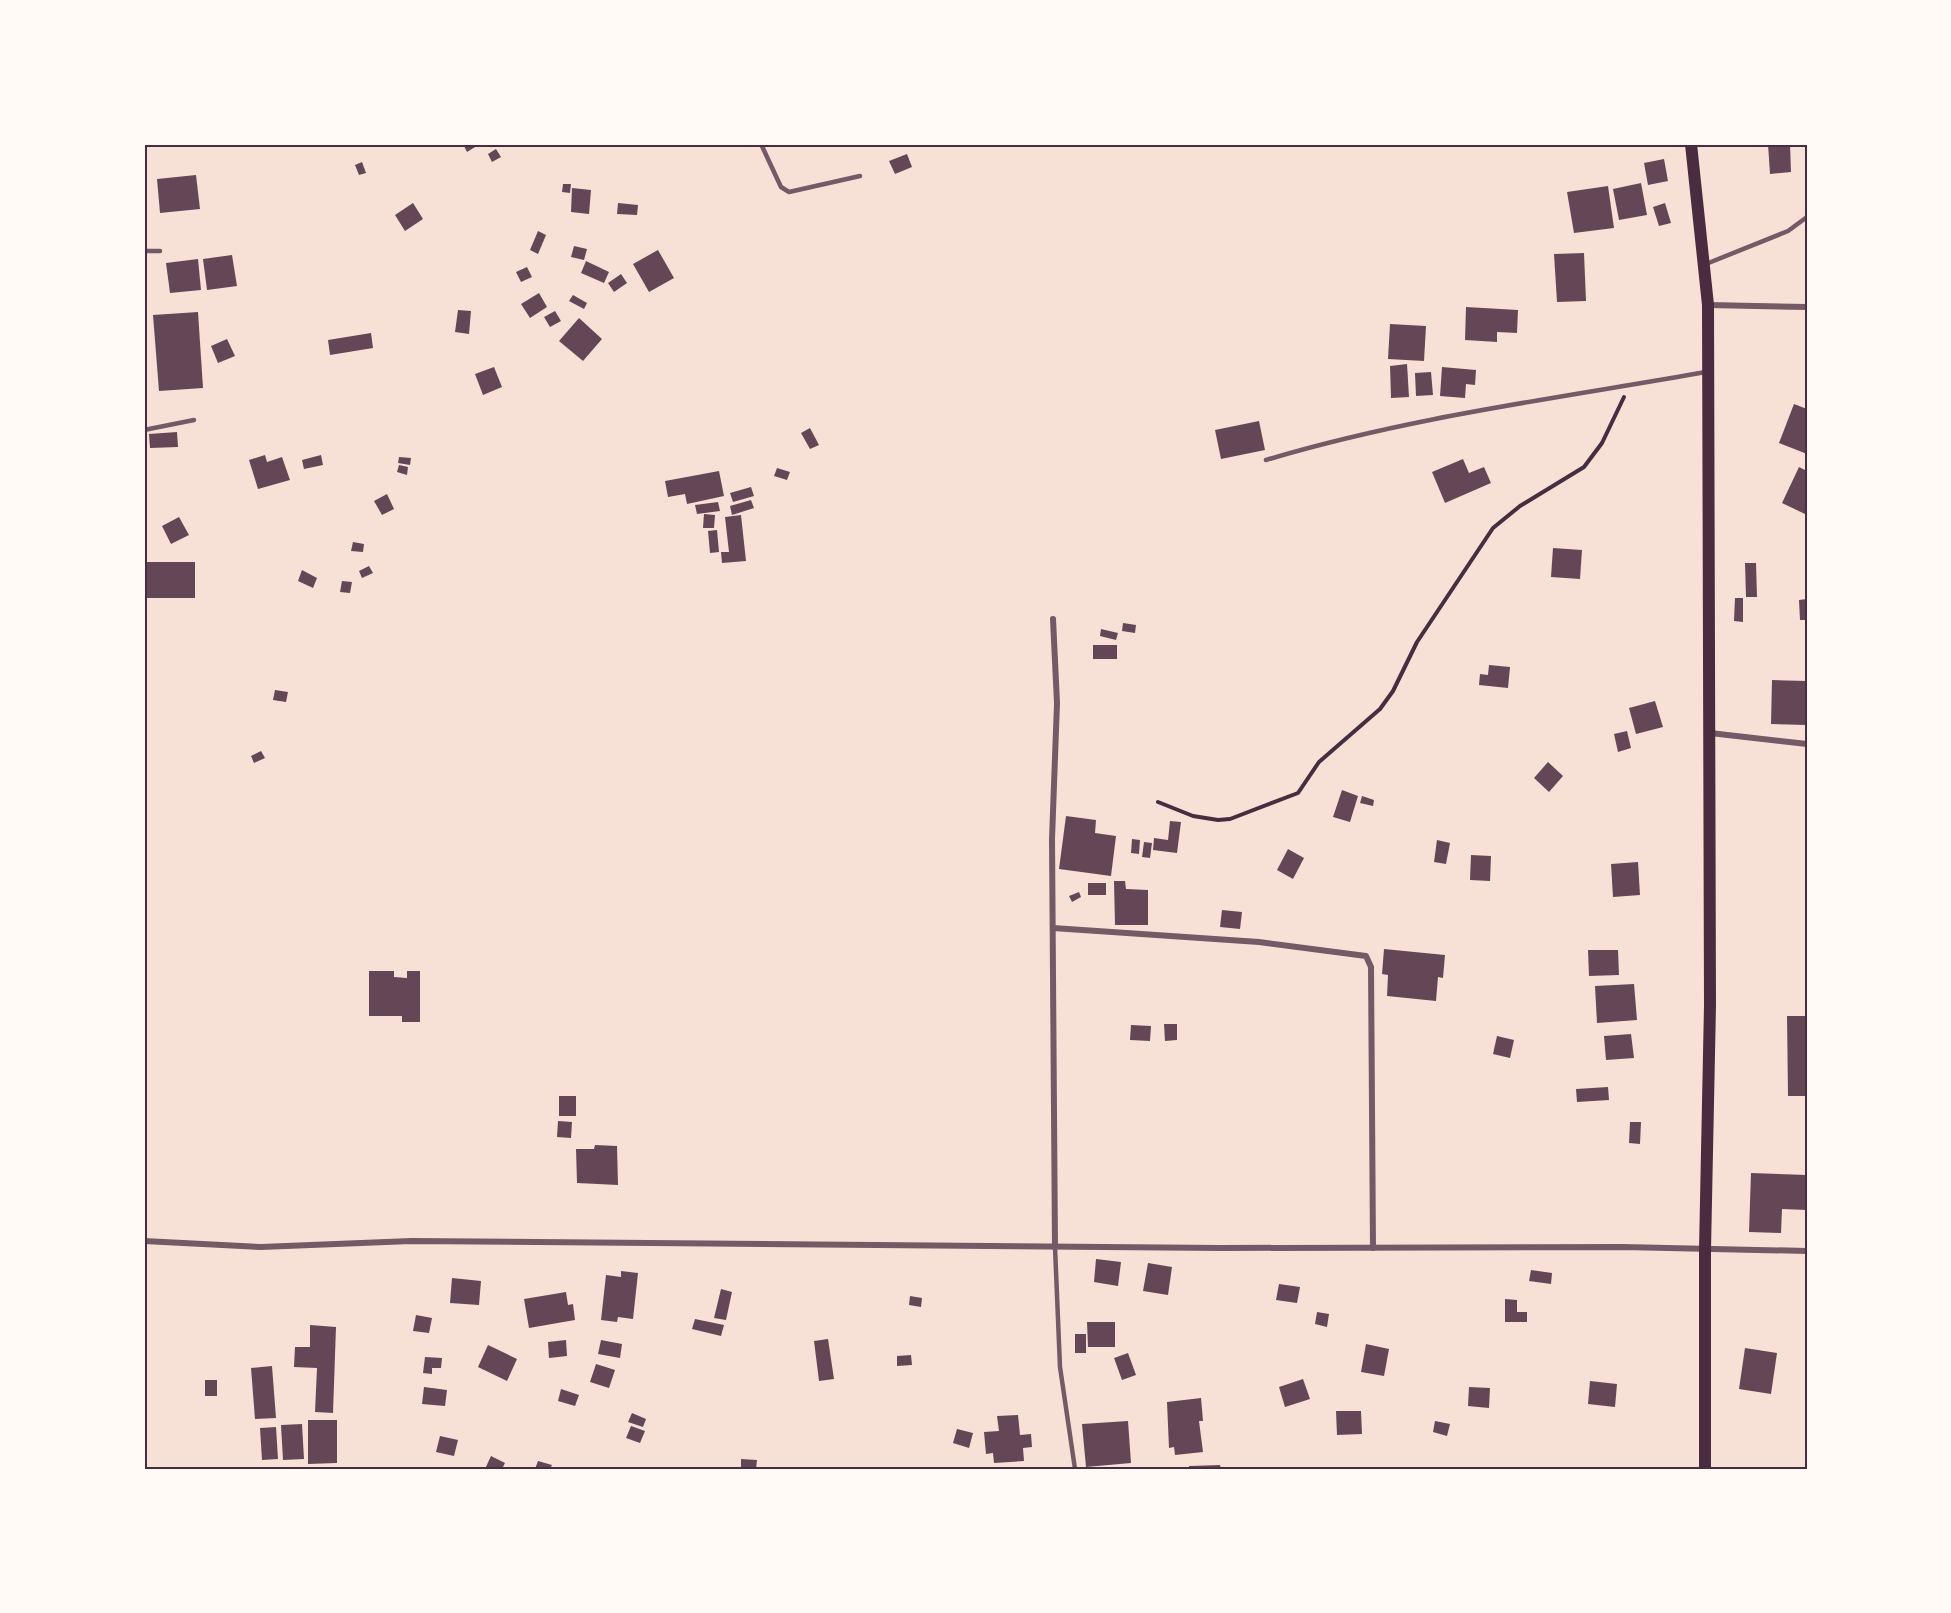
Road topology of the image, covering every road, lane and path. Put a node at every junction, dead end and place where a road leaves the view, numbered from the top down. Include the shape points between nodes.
1 (761, 144) edge
2 (1691, 144) edge
3 (860, 176) dead end
4 (1807, 217) edge
5 (144, 251) edge
6 (160, 251) dead end
7 (1705, 264) junction
8 (1708, 305) junction
9 (1807, 306) edge
10 (1708, 372) junction
11 (1629, 386) junction
12 (194, 420) dead end
13 (144, 430) edge
14 (1266, 460) dead end
15 (1053, 619) dead end
16 (1710, 733) junction
17 (1807, 744) edge
18 (1158, 802) dead end
19 (1053, 928) junction
20 (144, 1241) edge
21 (1055, 1247) junction
22 (1372, 1248) junction
23 (1705, 1250) junction
24 (1807, 1251) edge
25 (1075, 1469) edge
26 (1705, 1469) edge

1 - 3 lane via 781,187 789,192
2 - 7 main road
4 - 7 lane via 1788,231
5 - 6 lane
7 - 8 main road
8 - 9 street
8 - 10 main road
10 - 11 lane
10 - 16 main road
11 - 14 lane via 1336,439
11 - 18 path via 1595,455 1584,467 1520,506 1493,528 1417,642 1380,709 1319,762 1298,793 1218,820 1193,816
12 - 13 lane
15 - 19 street via 1057,702
16 - 17 street
16 - 23 main road
19 - 21 street
19 - 22 street via 1258,942 1366,957 1371,967
20 - 21 street via 261,1247 434,1242
21 - 22 street
21 - 25 lane via 1060,1367
22 - 23 street
23 - 24 street
23 - 26 main road

